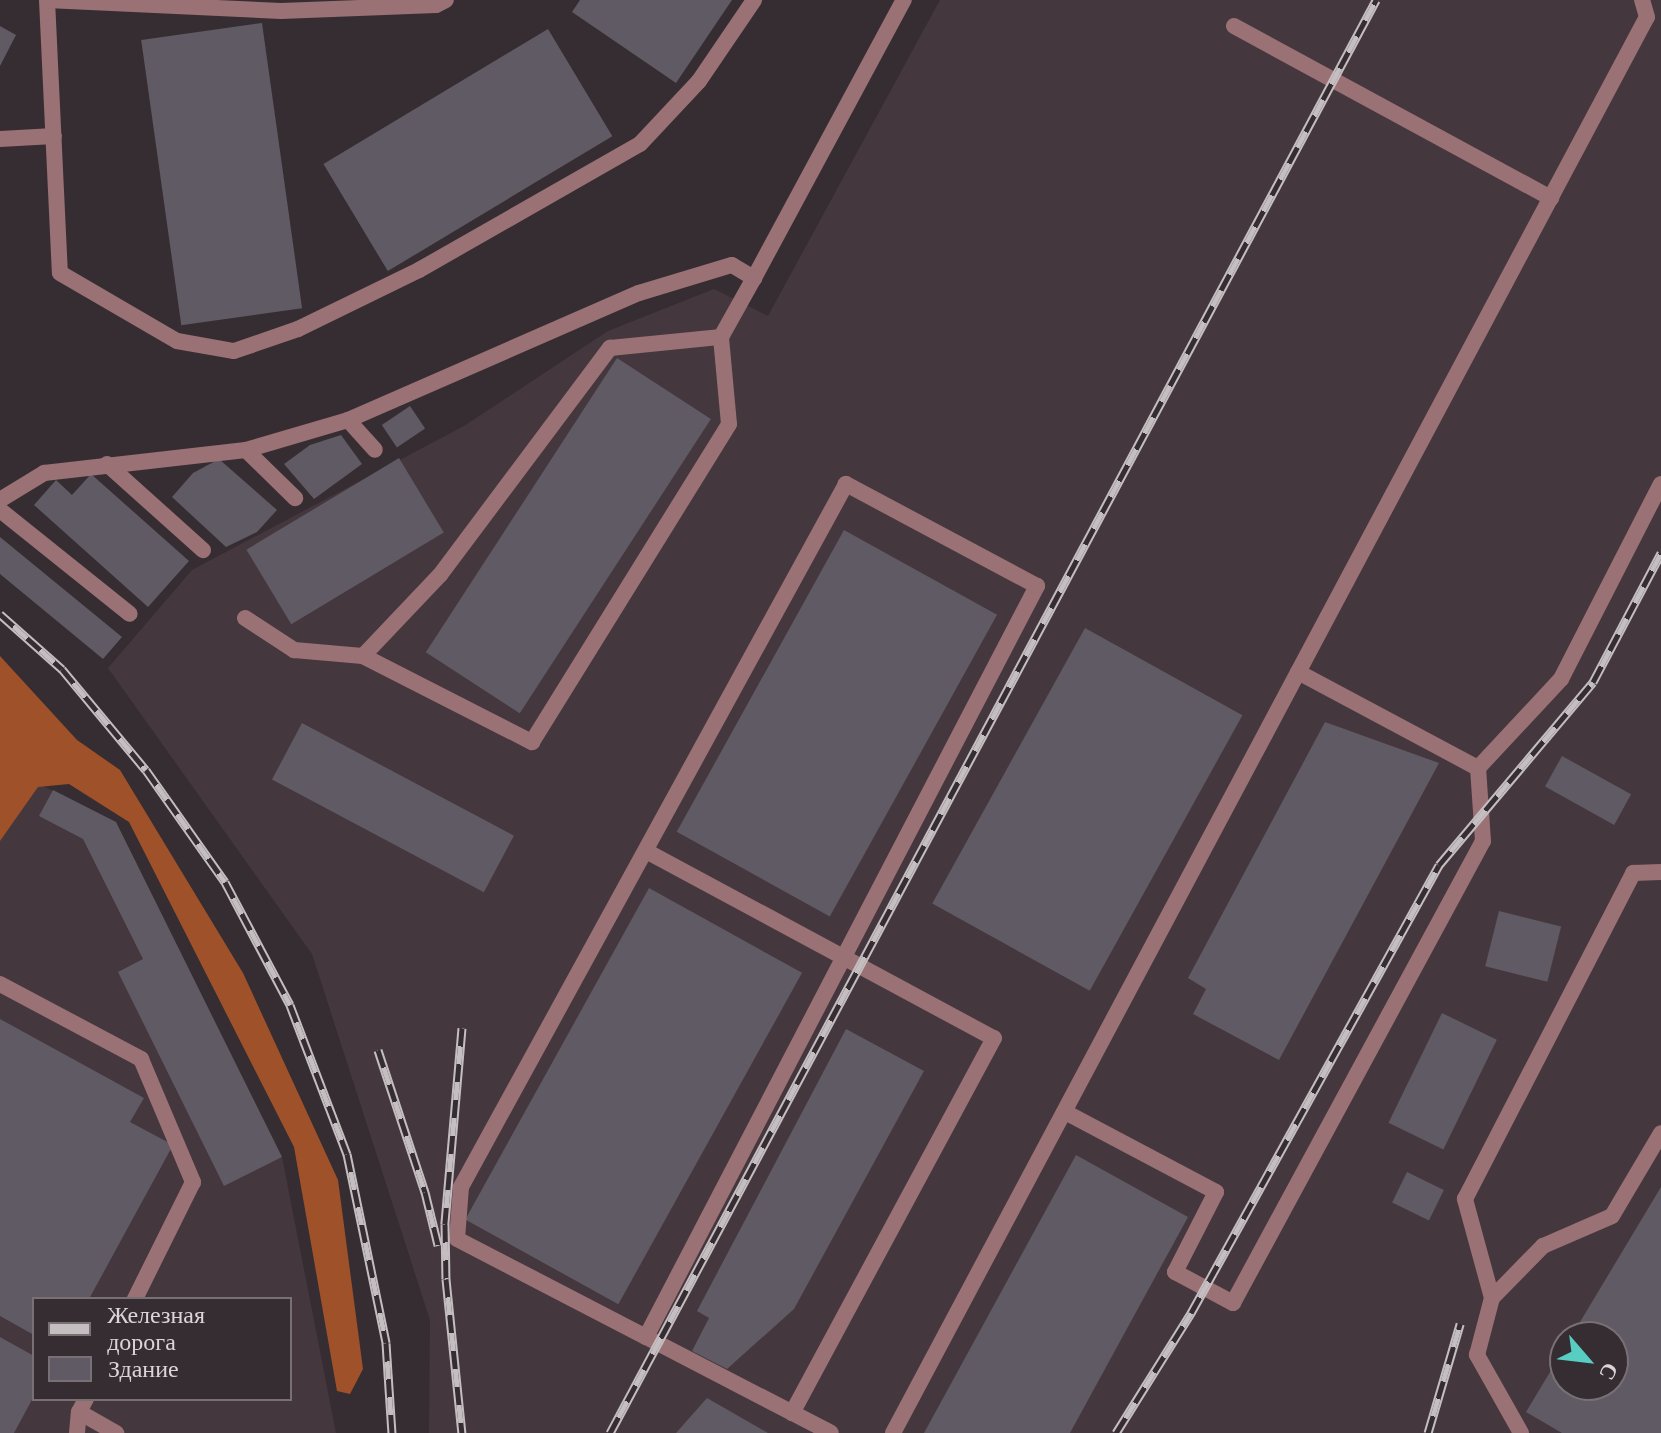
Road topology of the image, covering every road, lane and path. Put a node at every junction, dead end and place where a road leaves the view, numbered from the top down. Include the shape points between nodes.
1 (47, 0) edge
2 (446, 0) edge
3 (754, 0) edge
4 (904, 0) edge
5 (1650, 13) edge
6 (1234, 26) dead end
7 (54, 136) junction
8 (0, 139) edge
9 (1551, 198) junction
10 (754, 278) junction
11 (721, 337) junction
12 (348, 420) junction
13 (246, 450) junction
14 (375, 450) dead end
15 (107, 464) junction
16 (1661, 484) edge
17 (295, 498) dead end
18 (0, 500) edge
19 (0, 510) edge
20 (203, 550) dead end
21 (130, 614) dead end
22 (245, 618) dead end
23 (363, 656) junction
24 (1298, 672) junction
25 (1478, 768) junction
26 (646, 851) junction
27 (1661, 872) edge
28 (844, 958) junction
29 (0, 984) edge
30 (1065, 1112) junction
31 (1661, 1133) edge
32 (136, 1297) edge
33 (1492, 1298) junction
34 (646, 1337) junction
35 (83, 1406) edge
36 (792, 1413) junction
37 (77, 1433) edge
38 (116, 1433) edge
39 (831, 1433) edge
40 (893, 1433) edge
41 (1521, 1433) edge

1 - 2 lane via 281,11 436,5
1 - 7 lane
3 - 7 lane via 699,81 640,144 419,270 298,329 234,351 177,341 60,273
4 - 10 lane
5 - 9 lane
6 - 9 lane
7 - 8 lane
9 - 24 lane
10 - 11 lane
10 - 12 lane via 732,265 639,293
11 - 23 lane via 610,348 440,575
11 - 23 lane via 729,424 532,742
12 - 13 lane
12 - 14 lane
13 - 15 lane
13 - 17 lane
15 - 18 lane via 44,473
15 - 20 lane
16 - 25 lane via 1561,679
19 - 21 lane
22 - 23 lane via 294,650
24 - 25 lane
24 - 30 lane
25 - 30 lane via 1483,841 1233,1303 1175,1272 1216,1192
26 - 28 lane
26 - 28 lane via 846,484 1037,586
26 - 34 lane via 461,1187 457,1239
27 - 33 lane via 1633,873 1465,1199
28 - 34 lane
28 - 36 lane via 994,1038
29 - 32 lane via 141,1059 193,1182
30 - 40 lane
31 - 33 lane via 1612,1216 1543,1246
33 - 41 lane via 1477,1355
34 - 36 lane
35 - 37 lane
35 - 38 lane
36 - 39 lane

